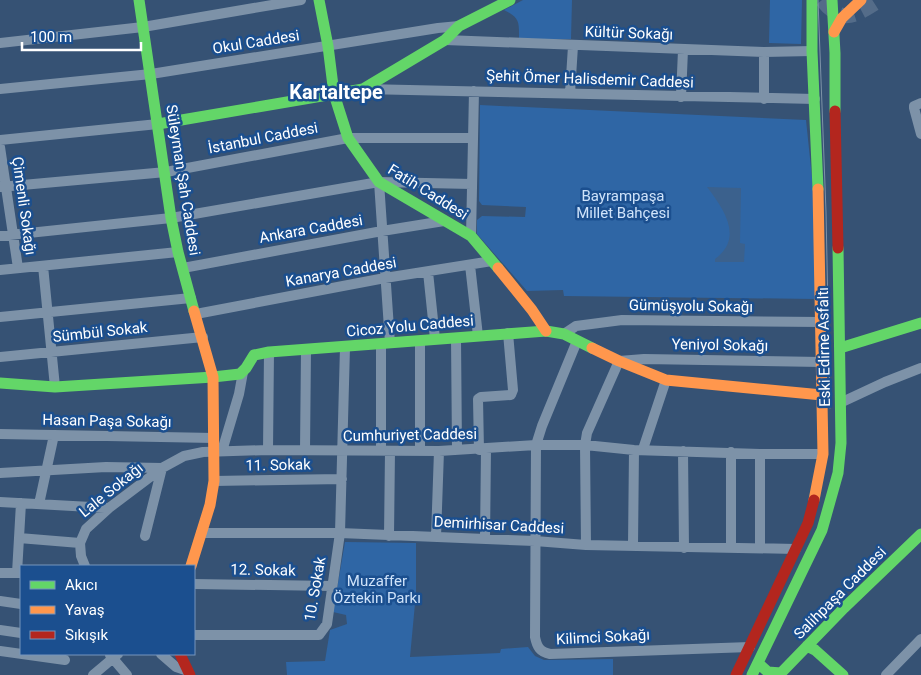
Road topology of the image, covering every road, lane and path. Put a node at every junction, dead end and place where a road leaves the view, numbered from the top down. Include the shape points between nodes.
1 (139, 0) edge
2 (301, 0) edge
3 (319, 0) edge
4 (812, 0) edge
5 (832, 0) edge
6 (861, 0) edge
7 (504, 2) edge
8 (459, 26) junction
9 (143, 27) junction
10 (834, 32) junction
11 (445, 40) junction
12 (0, 43) edge
13 (328, 46) junction
14 (573, 46) junction
15 (683, 50) junction
16 (812, 51) junction
17 (764, 52) junction
18 (150, 74) junction
19 (0, 89) edge
20 (363, 89) junction
21 (474, 91) junction
22 (570, 93) junction
23 (334, 94) junction
24 (681, 96) junction
25 (764, 99) junction
26 (815, 99) junction
27 (921, 103) edge
28 (158, 124) junction
29 (921, 134) edge
30 (348, 138) junction
31 (473, 138) junction
32 (0, 140) edge
33 (0, 147) edge
34 (166, 172) junction
35 (379, 182) junction
36 (472, 184) junction
37 (3, 187) edge
38 (171, 218) junction
39 (444, 221) junction
40 (382, 231) junction
41 (14, 235) junction
42 (0, 236) edge
43 (472, 236) junction
44 (178, 252) junction
45 (492, 261) junction
46 (470, 265) junction
47 (43, 266) junction
48 (18, 268) junction
49 (183, 268) junction
50 (0, 270) edge
51 (428, 272) junction
52 (385, 278) junction
53 (191, 298) junction
54 (47, 312) junction
55 (196, 314) junction
56 (0, 317) edge
57 (821, 322) junction
58 (921, 323) edge
59 (546, 331) junction
60 (508, 333) junction
61 (564, 334) junction
62 (203, 336) junction
63 (478, 336) junction
64 (456, 338) junction
65 (435, 339) junction
66 (420, 341) junction
67 (577, 342) junction
68 (386, 344) junction
69 (345, 347) junction
70 (840, 348) junction
71 (306, 350) junction
72 (52, 352) junction
73 (269, 352) junction
74 (0, 357) edge
75 (619, 361) junction
76 (821, 362) junction
77 (921, 368) edge
78 (243, 372) junction
79 (213, 377) junction
80 (666, 380) junction
81 (0, 382) edge
82 (55, 387) junction
83 (822, 395) junction
84 (840, 403) junction
85 (0, 434) edge
86 (54, 435) junction
87 (214, 438) junction
88 (536, 445) junction
89 (584, 445) junction
90 (483, 449) junction
91 (268, 450) junction
92 (305, 450) junction
93 (420, 450) junction
94 (457, 450) junction
95 (638, 450) junction
96 (343, 451) junction
97 (385, 451) junction
98 (439, 451) junction
99 (683, 451) junction
100 (218, 452) junction
101 (731, 452) junction
102 (760, 454) junction
103 (823, 454) junction
104 (162, 468) junction
105 (46, 471) junction
106 (0, 473) edge
107 (342, 479) junction
108 (214, 481) junction
109 (836, 485) junction
110 (0, 502) edge
111 (21, 503) junction
112 (38, 504) junction
113 (109, 508) junction
114 (201, 533) junction
115 (340, 533) junction
116 (921, 534) edge
117 (145, 536) dead end
118 (389, 536) junction
119 (436, 537) junction
120 (19, 538) junction
121 (485, 539) junction
122 (535, 541) junction
123 (80, 543) junction
124 (586, 545) junction
125 (633, 546) junction
126 (684, 548) junction
127 (731, 548) junction
128 (760, 548) junction
129 (796, 549) junction
130 (85, 565) edge
131 (191, 565) edge
132 (0, 572) edge
133 (19, 572) edge
134 (195, 584) edge
135 (332, 586) junction
136 (0, 601) edge
137 (20, 604) edge
138 (0, 630) edge
139 (20, 633) edge
140 (195, 635) edge
141 (921, 639) edge
142 (750, 646) junction
143 (807, 646) junction
144 (0, 651) edge
145 (20, 654) edge
146 (29, 655) edge
147 (113, 655) edge
148 (161, 655) edge
149 (180, 655) edge
150 (65, 660) dead end
151 (758, 663) junction
152 (189, 673) edge
153 (780, 674) edge
154 (93, 675) edge
155 (127, 675) edge
156 (736, 675) edge
157 (752, 675) edge
158 (843, 675) edge
159 (886, 675) edge

1 - 9 street, Süleyman Şah Caddesi
2 - 9 street
3 - 13 street, Fatih Caddesi
4 - 16 street, Eski Edirne Asfaltı
5 - 10 street, Eski Edirne Asfaltı
6 - 10 street via 842,18
7 - 8 street, Okul Caddesi
8 - 11 street
8 - 13 street, Okul Caddesi
9 - 12 street
9 - 18 street, Süleyman Şah Caddesi
10 - 70 street, Eski Edirne Asfaltı
11 - 14 street, Kültür Sokağı
11 - 20 street
13 - 18 street, Okul Caddesi
13 - 23 street, Fatih Caddesi
14 - 15 street, Kültür Sokağı
14 - 22 street
15 - 17 street, Kültür Sokağı
15 - 24 street
16 - 17 street, Kültür Sokağı
16 - 26 street, Eski Edirne Asfaltı
17 - 25 street
18 - 19 street, Okul Caddesi
18 - 28 street, Süleyman Şah Caddesi
20 - 21 street, Şehit Ömer Halisdemir Caddesi
20 - 23 street
21 - 22 street, Şehit Ömer Halisdemir Caddesi
21 - 31 street
22 - 24 street, Şehit Ömer Halisdemir Caddesi
23 - 28 street
23 - 30 street, Fatih Caddesi
24 - 25 street, Şehit Ömer Halisdemir Caddesi
25 - 26 street, Şehit Ömer Halisdemir Caddesi
26 - 57 street, Eski Edirne Asfaltı
27 - 29 street via 914,106
28 - 32 street
28 - 34 street, Süleyman Şah Caddesi
30 - 31 street, İstanbul Caddesi
30 - 34 street, İstanbul Caddesi
30 - 35 street, Fatih Caddesi
31 - 36 street
33 - 37 street, Çimenli Sokağı
34 - 37 street, İstanbul Caddesi
34 - 38 street, Süleyman Şah Caddesi
35 - 36 street
35 - 38 street
35 - 39 street, Fatih Caddesi
35 - 40 street
36 - 43 street
37 - 41 street, Çimenli Sokağı
38 - 41 street
38 - 44 street, Süleyman Şah Caddesi
39 - 40 street, Ankara Caddesi
39 - 43 street, Fatih Caddesi
40 - 49 street, Ankara Caddesi
40 - 52 street
41 - 42 street
41 - 48 street, Çimenli Sokağı
43 - 45 street, Fatih Caddesi
44 - 47 street
44 - 49 street, Süleyman Şah Caddesi
45 - 46 street, Kanarya Caddesi
45 - 59 street, Fatih Caddesi
46 - 51 street, Kanarya Caddesi
46 - 63 street
47 - 48 street
47 - 54 street
48 - 50 street
49 - 53 street, Süleyman Şah Caddesi
51 - 52 street, Kanarya Caddesi
51 - 65 street
52 - 55 street, Kanarya Caddesi
52 - 68 street
53 - 54 street
53 - 55 street, Süleyman Şah Caddesi
54 - 56 street
54 - 72 street
55 - 62 street, Süleyman Şah Caddesi
57 - 61 street, Gümüşyolu Sokağı via 622,320 576,326
57 - 76 street, Eski Edirne Asfaltı
58 - 70 street
59 - 60 street, Cicoz Yolu Caddesi
59 - 61 street, Cicoz Yolu Caddesi
60 - 63 street, Cicoz Yolu Caddesi
60 - 90 street via 513,390 511,395 481,397 478,400
61 - 67 street, Cicoz Yolu Caddesi
62 - 72 street, Sümbül Sokak
62 - 79 street, Süleyman Şah Caddesi
63 - 64 street, Cicoz Yolu Caddesi
64 - 65 street, Cicoz Yolu Caddesi
64 - 94 street
65 - 66 street, Cicoz Yolu Caddesi
66 - 68 street, Cicoz Yolu Caddesi
66 - 93 street
67 - 75 street, Cicoz Yolu Caddesi
67 - 88 street
68 - 69 street, Cicoz Yolu Caddesi
68 - 97 street
69 - 71 street, Cicoz Yolu Caddesi
69 - 96 street, 10. Sokak
70 - 84 street, Eski Edirne Asfaltı
71 - 73 street, Cicoz Yolu Caddesi
71 - 92 street
72 - 74 street, Sümbül Sokak
72 - 82 street
73 - 78 street, Cicoz Yolu Caddesi via 254,355
73 - 91 street
75 - 76 street, Yeniyol Sokağı
75 - 80 street, Cicoz Yolu Caddesi
75 - 89 street
76 - 83 street, Eski Edirne Asfaltı
77 - 84 street
78 - 79 street
78 - 100 street via 239,394
79 - 82 street
79 - 87 street, Süleyman Şah Caddesi
80 - 83 street, Cicoz Yolu Caddesi
80 - 95 street
81 - 82 street
83 - 103 street, Eski Edirne Asfaltı
84 - 109 street, Eski Edirne Asfaltı via 841,443
85 - 86 street, Hasan Paşa Sokağı
86 - 87 street, Hasan Paşa Sokağı
86 - 105 street
87 - 100 street, Süleyman Şah Caddesi
88 - 89 street, Cumhuriyet Caddesi
88 - 90 street, Cumhuriyet Caddesi
88 - 122 street
89 - 95 street, Cumhuriyet Caddesi
89 - 124 street
90 - 94 street, Cumhuriyet Caddesi
90 - 121 street
91 - 92 street, Cumhuriyet Caddesi
91 - 100 street, Cumhuriyet Caddesi
92 - 96 street, Cumhuriyet Caddesi
93 - 97 street, Cumhuriyet Caddesi
93 - 98 street, Cumhuriyet Caddesi
94 - 98 street, Cumhuriyet Caddesi
95 - 99 street, Cumhuriyet Caddesi
95 - 125 street
96 - 97 street, Cumhuriyet Caddesi
96 - 107 street, 10. Sokak
97 - 118 street
98 - 119 street
99 - 101 street, Cumhuriyet Caddesi
99 - 126 street
100 - 104 street, Cumhuriyet Caddesi via 184,456
100 - 108 street, Süleyman Şah Caddesi
101 - 102 street, Cumhuriyet Caddesi
101 - 127 street
102 - 103 street, Cumhuriyet Caddesi
102 - 128 street
103 - 109 street via 832,460
103 - 129 street, Eski Edirne Asfaltı via 812,510
104 - 105 street, Cumhuriyet Caddesi
104 - 113 street, Lale Sokağı
104 - 117 street
105 - 106 street, Cumhuriyet Caddesi
105 - 112 street
107 - 108 street, 11. Sokak
107 - 115 street, 10. Sokak
108 - 114 street, Süleyman Şah Caddesi
109 - 151 street, Eski Edirne Asfaltı via 822,530
110 - 111 street
111 - 112 street
111 - 120 street
112 - 113 street
113 - 123 street, Lale Sokağı via 86,529
114 - 115 street, Demirhisar Caddesi
114 - 131 street, Süleyman Şah Caddesi
115 - 118 street, Demirhisar Caddesi
115 - 135 street, 10. Sokak
116 - 143 street, Salihpaşa Caddesi
118 - 119 street, Demirhisar Caddesi
119 - 121 street, Demirhisar Caddesi
120 - 123 street
120 - 133 street
121 - 122 street, Demirhisar Caddesi
122 - 124 street, Demirhisar Caddesi
122 - 142 street, Kilimci Sokağı via 535,637 538,649 543,653
123 - 130 street, Lale Sokağı
124 - 125 street, Demirhisar Caddesi
125 - 126 street, Demirhisar Caddesi
126 - 127 street, Demirhisar Caddesi
127 - 128 street, Demirhisar Caddesi
128 - 129 street, Demirhisar Caddesi
129 - 142 street, Eski Edirne Asfaltı
132 - 133 street
134 - 135 street, 12. Sokak
135 - 140 street, 10. Sokak via 327,624 319,635
136 - 137 street
138 - 139 street
141 - 159 street
142 - 156 street, Eski Edirne Asfaltı
143 - 153 street, Salihpaşa Caddesi
143 - 158 street
144 - 145 street
146 - 150 street
147 - 154 street
147 - 155 street
148 - 152 street
149 - 152 street
151 - 153 street, Salihpaşa Caddesi via 768,674
151 - 157 street, Eski Edirne Asfaltı

